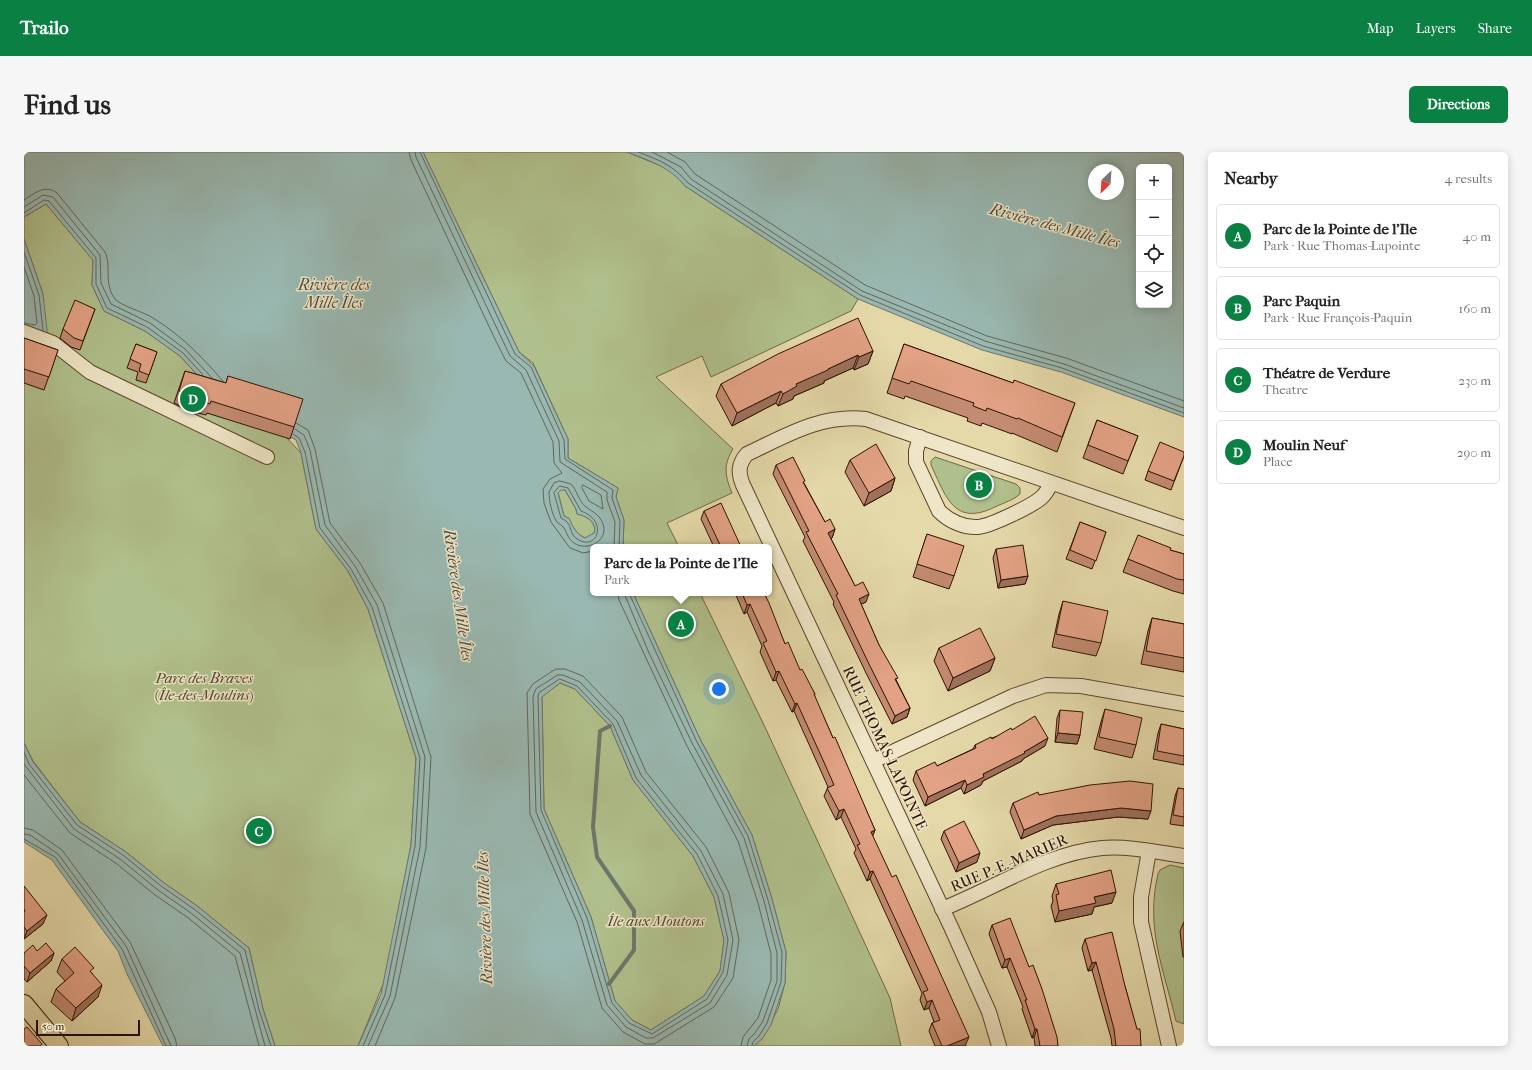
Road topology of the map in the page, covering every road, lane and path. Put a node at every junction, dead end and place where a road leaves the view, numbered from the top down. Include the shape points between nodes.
1 (24, 332) edge
2 (920, 437) junction
3 (268, 456) dead end
4 (1051, 483) junction
5 (1184, 528) edge
6 (771, 544) edge
7 (772, 547) edge
8 (1184, 704) edge
9 (873, 761) junction
10 (1149, 851) junction
11 (1184, 856) edge
12 (942, 909) junction
13 (24, 1004) edge
14 (59, 1046) edge
15 (999, 1046) edge
16 (1169, 1046) edge

1 - 3 street via 53,343 90,372
2 - 4 street
2 - 4 street via 915,456 918,469 939,511 957,523 979,527 996,522 1040,499
2 - 6 street, RUE THOMAS-LAPOINTE via 866,419 837,418 802,428 747,454 739,466 740,478
4 - 5 street
7 - 9 street, RUE THOMAS-LAPOINTE
8 - 9 street via 1082,686 1046,685 1013,696
9 - 12 street, RUE THOMAS-LAPOINTE
10 - 11 street, RUE P.-E.-MARIER
10 - 12 street, RUE P.-E.-MARIER via 1112,848 1074,853
10 - 16 street via 1141,897 1141,922
12 - 15 street, RUE THOMAS-LAPOINTE via 988,1012
13 - 14 main road

